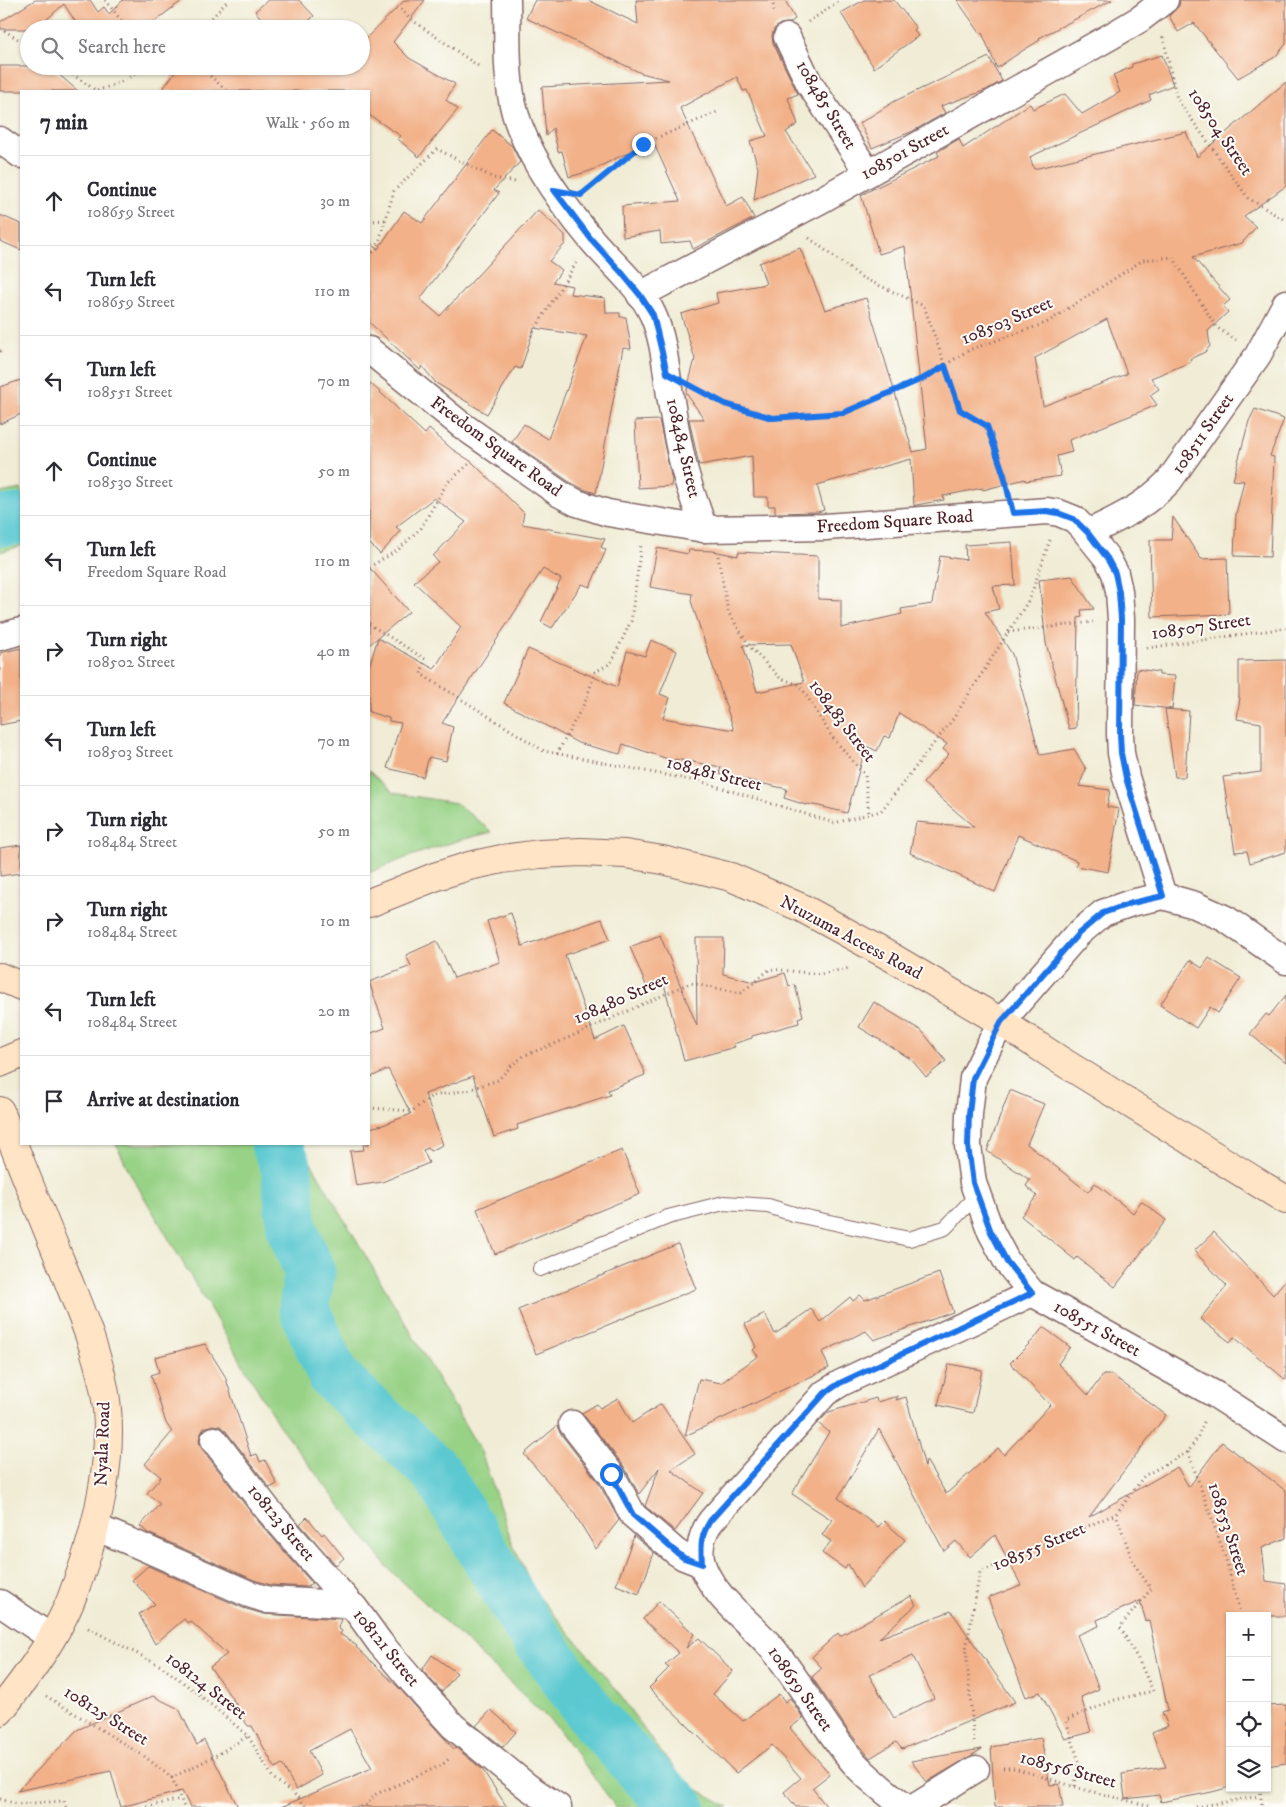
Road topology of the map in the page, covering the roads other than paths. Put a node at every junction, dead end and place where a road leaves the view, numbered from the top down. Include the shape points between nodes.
1 (507, 0) edge
2 (1160, 4) edge
3 (787, 37) road end
4 (0, 140) edge
5 (20, 154) edge
6 (868, 173) junction
7 (640, 295) junction
8 (1286, 303) edge
9 (370, 351) edge
10 (704, 529) junction
11 (1088, 533) junction
12 (20, 631) edge
13 (0, 637) edge
14 (1163, 896) junction
15 (370, 904) edge
16 (1286, 960) edge
17 (0, 977) edge
18 (20, 986) edge
19 (1001, 1022) junction
20 (20, 1054) edge
21 (0, 1063) edge
22 (0, 1112) edge
23 (977, 1195) junction
24 (1286, 1200) edge
25 (540, 1269) dead end
26 (1032, 1293) junction
27 (572, 1424) dead end
28 (214, 1440) dead end
29 (1286, 1440) edge
30 (95, 1527) junction
31 (702, 1564) junction
32 (0, 1603) edge
33 (350, 1604) junction
34 (52, 1638) junction
35 (0, 1711) edge
36 (976, 1769) road end
37 (558, 1807) edge
38 (905, 1807) edge
39 (915, 1807) edge

1 - 7 street, 108484 Street via 510,88 515,113 528,145 554,190
2 - 6 street, 108501 Street via 1140,19
3 - 6 street, 108485 Street via 810,83
4 - 5 street
6 - 7 street, 108501 Street
7 - 10 street, 108484 Street via 653,315 686,475
8 - 11 street, 108511 Street via 1258,355 1169,481 1136,509
9 - 10 street, Freedom Square Road via 460,424 560,494 608,513
10 - 11 street, Freedom Square Road via 825,527 1047,511 1074,519
11 - 14 street, Freedom Square Road via 1115,573 1119,592 1121,753
12 - 13 street
14 - 16 street via 1195,905 1226,919
14 - 19 street, 108551 Street via 1103,913 1078,934
15 - 19 street, Ntuzuma Access Road via 437,876 502,859 581,852 663,860 731,877 802,908
17 - 18 street
19 - 23 street, 108551 Street via 973,1078 968,1146
19 - 24 street, Ntuzuma Access Road
20 - 21 street
22 - 30 street, Nyala Road via 86,1325 104,1389 107,1450
23 - 25 lane via 945,1228 909,1239 768,1206 724,1203 668,1217
23 - 26 street, 108551 Street via 1007,1262
26 - 29 street, 108551 Street via 1216,1395
26 - 31 street, 108659 Street via 825,1393 710,1521 703,1532
27 - 31 street via 611,1474 633,1515 684,1558
28 - 33 street, 108123 Street
30 - 33 street, 108121 Street via 268,1600
30 - 34 street, Nyala Road via 66,1611
31 - 38 street, 108659 Street via 723,1598 778,1655 856,1765
32 - 34 street
33 - 37 street, 108121 Street via 453,1726
34 - 35 street, Nyala Road
36 - 39 street

